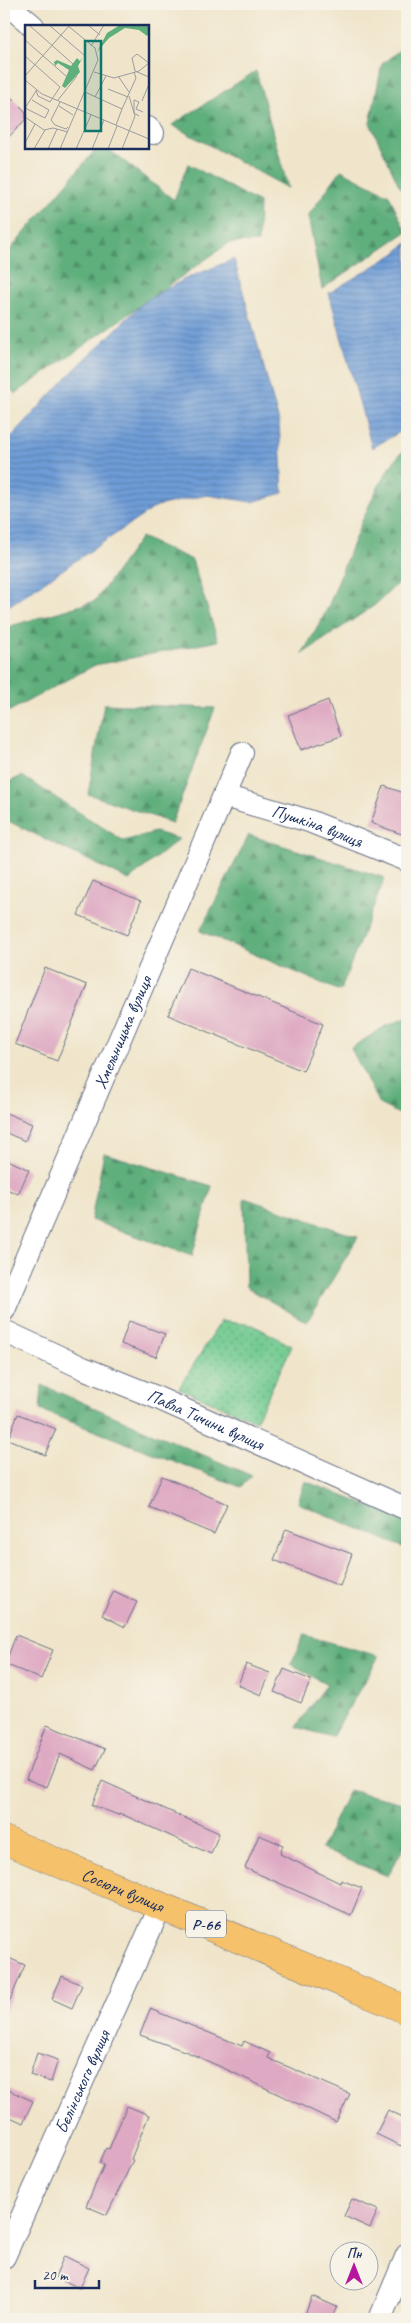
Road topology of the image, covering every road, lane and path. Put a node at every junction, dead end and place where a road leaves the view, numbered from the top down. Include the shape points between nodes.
1 (7, 4) edge
2 (32, 25) edge
3 (242, 752) dead end
4 (224, 796) junction
5 (407, 860) edge
6 (4, 1310) edge
7 (4, 1331) edge
8 (407, 1509) edge
9 (4, 1840) edge
10 (161, 1905) junction
11 (407, 2010) edge
12 (407, 2255) edge
13 (4, 2257) edge
14 (380, 2319) edge

1 - 2 street
3 - 4 street, Хмельницька вулиця
4 - 5 street, Пушкіна вулиця via 310,821
4 - 6 street, Хмельницька вулиця
7 - 8 street, Павла Тичини вулиця
9 - 10 main road, Сосюри вулиця / Р-66
10 - 11 main road, Сосюри вулиця / Р-66
10 - 13 street, Бєлінського вулиця
12 - 14 street

